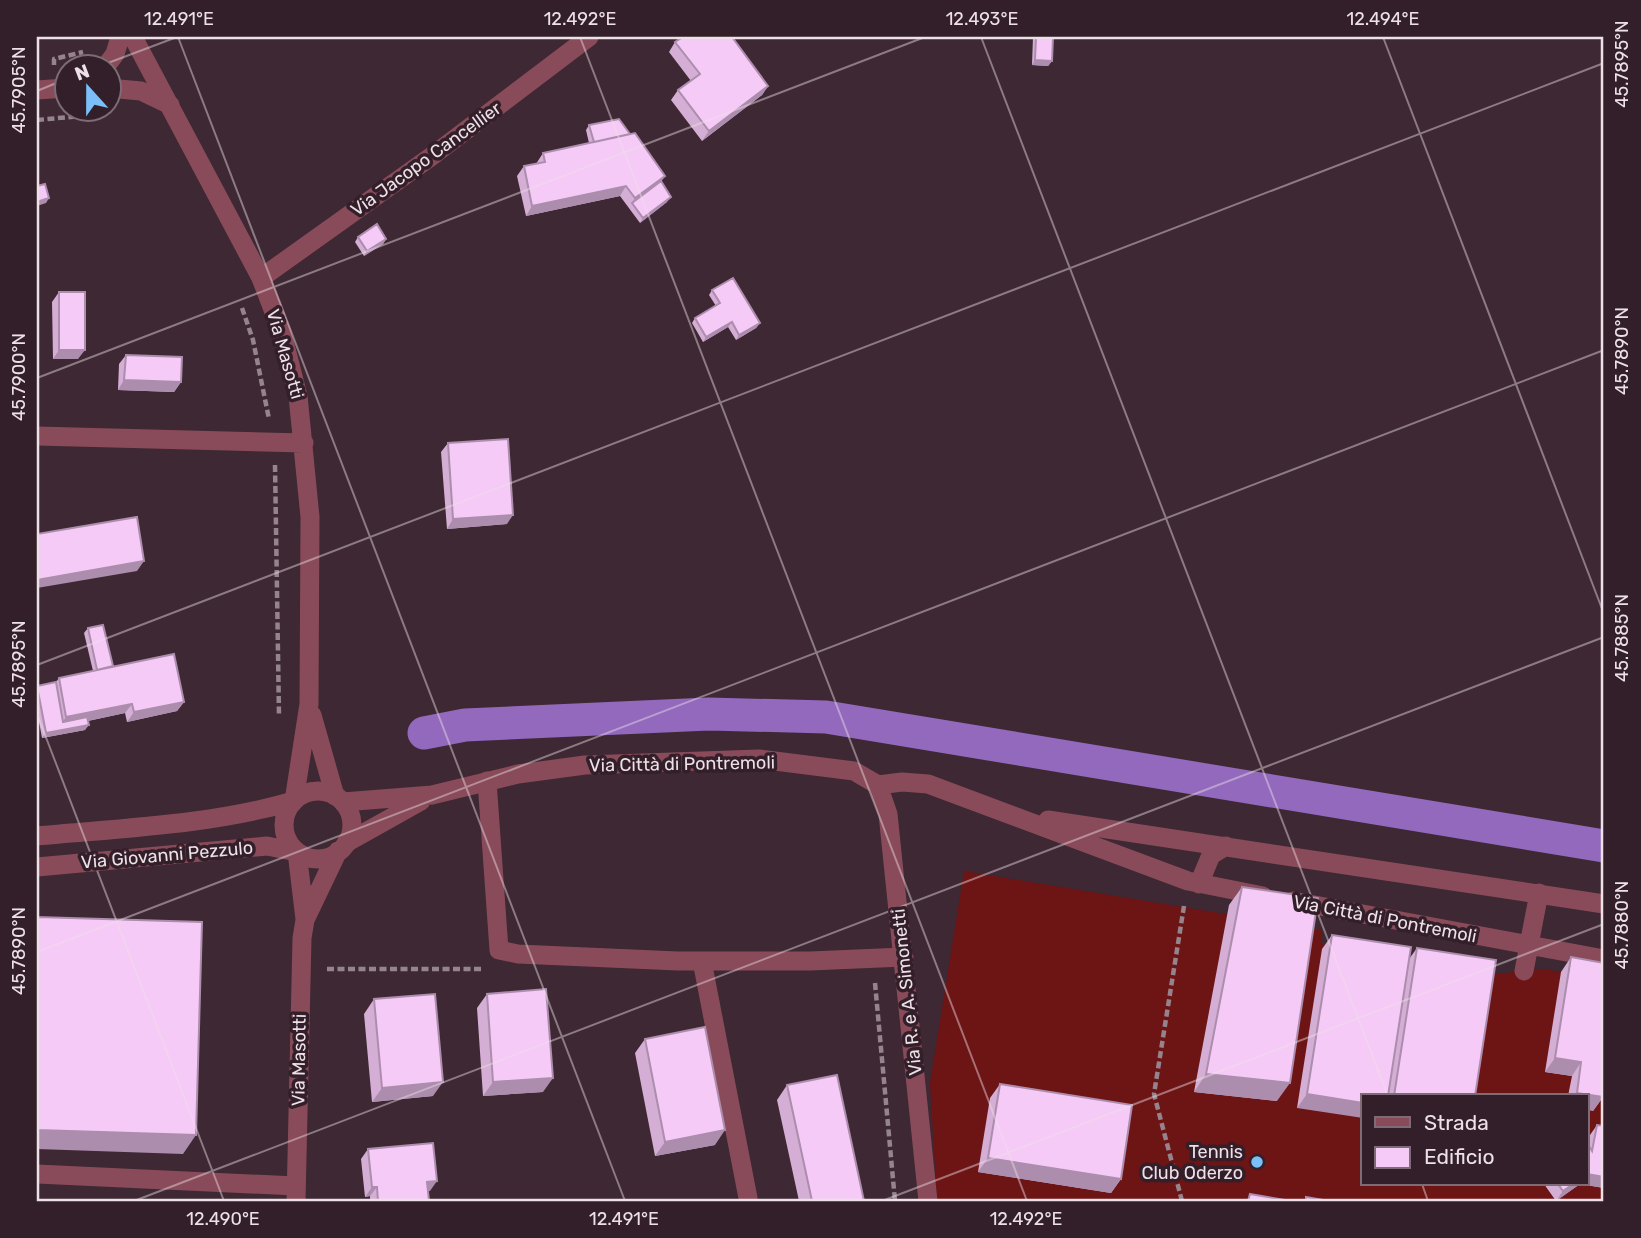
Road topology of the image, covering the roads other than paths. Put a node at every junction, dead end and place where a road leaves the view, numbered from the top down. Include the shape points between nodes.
1 (133, 37) edge
2 (589, 37) edge
3 (122, 89) edge
4 (172, 107) junction
5 (261, 278) junction
6 (37, 436) edge
7 (303, 443) junction
8 (309, 704) junction
9 (487, 780) junction
10 (878, 785) junction
11 (432, 795) junction
12 (339, 799) junction
13 (294, 801) junction
14 (1009, 814) junction
15 (37, 836) edge
16 (1226, 846) junction
17 (342, 847) junction
18 (297, 852) junction
19 (37, 867) edge
20 (1194, 882) junction
21 (1539, 893) junction
22 (1604, 904) edge
23 (305, 920) junction
24 (1529, 946) junction
25 (904, 957) junction
26 (1604, 959) edge
27 (702, 961) junction
28 (1524, 971) dead end
29 (37, 1174) edge
30 (296, 1194) edge
31 (748, 1198) dead end
32 (928, 1201) edge

1 - 4 street, Via Masotti
2 - 5 street, Via Jacopo Cancellier
3 - 4 street via 141,91
4 - 5 street, Via Masotti
5 - 7 street, Via Masotti via 295,383
6 - 7 street
7 - 8 street, Via Masotti via 310,517
8 - 12 street, Via Masotti
8 - 13 street, Via Masotti
9 - 10 street, Via Città di Pontremoli via 585,765 759,759 854,771
9 - 11 street, Via Città di Pontremoli
9 - 27 street via 499,950
10 - 14 street, Via Città di Pontremoli via 928,785
10 - 25 street, Via R. e A. Simonetti via 888,814
11 - 12 street, Via Città di Pontremoli
11 - 17 street, Via Città di Pontremoli
12 - 13 street, Via Giovanni Pezzulo via 314,791
12 - 17 street via 351,823
13 - 15 street, Via Giovanni Pezzulo via 193,822
13 - 18 street via 287,810 284,832
14 - 16 street, Via Città di Pontremoli
14 - 20 street, Via Città di Pontremoli
16 - 20 street via 1211,855
16 - 21 street, Via Città di Pontremoli
17 - 18 street, Via Giovanni Pezzulo via 317,859
17 - 23 street, Via Masotti
18 - 19 street, Via Giovanni Pezzulo via 257,847
18 - 23 street, Via Masotti
20 - 24 street, Via Città di Pontremoli
21 - 22 street, Via Città di Pontremoli
21 - 24 street
23 - 30 street, Via Masotti
24 - 26 street, Via Città di Pontremoli
24 - 28 street
25 - 27 street
25 - 32 street, Via R. e A. Simonetti
27 - 31 street
29 - 30 street

